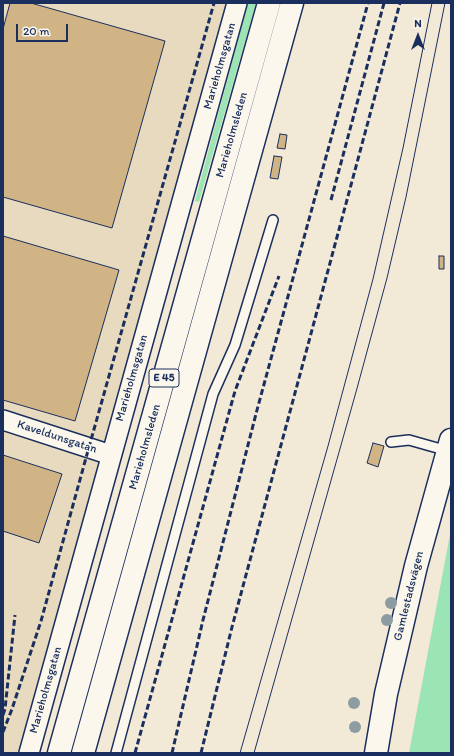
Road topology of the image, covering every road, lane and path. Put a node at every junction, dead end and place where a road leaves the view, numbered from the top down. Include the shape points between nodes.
1 (237, 3) edge
2 (269, 3) edge
3 (292, 3) edge
4 (273, 220) dead end
5 (3, 420) edge
6 (391, 442) dead end
7 (450, 446) edge
8 (111, 455) junction
9 (28, 753) edge
10 (59, 753) edge
11 (83, 753) edge
12 (116, 753) edge
13 (376, 753) edge

1 - 8 street, Marieholmsgatan
2 - 10 main road, Marieholmsleden / E 45
3 - 11 main road, Marieholmsleden / E 45
4 - 12 lane via 235,345 213,394
5 - 8 street, Kaveldunsgatan
6 - 7 lane via 409,440
7 - 13 main road, Gamlestadsvägen via 414,574 386,694
8 - 9 street, Marieholmsgatan

